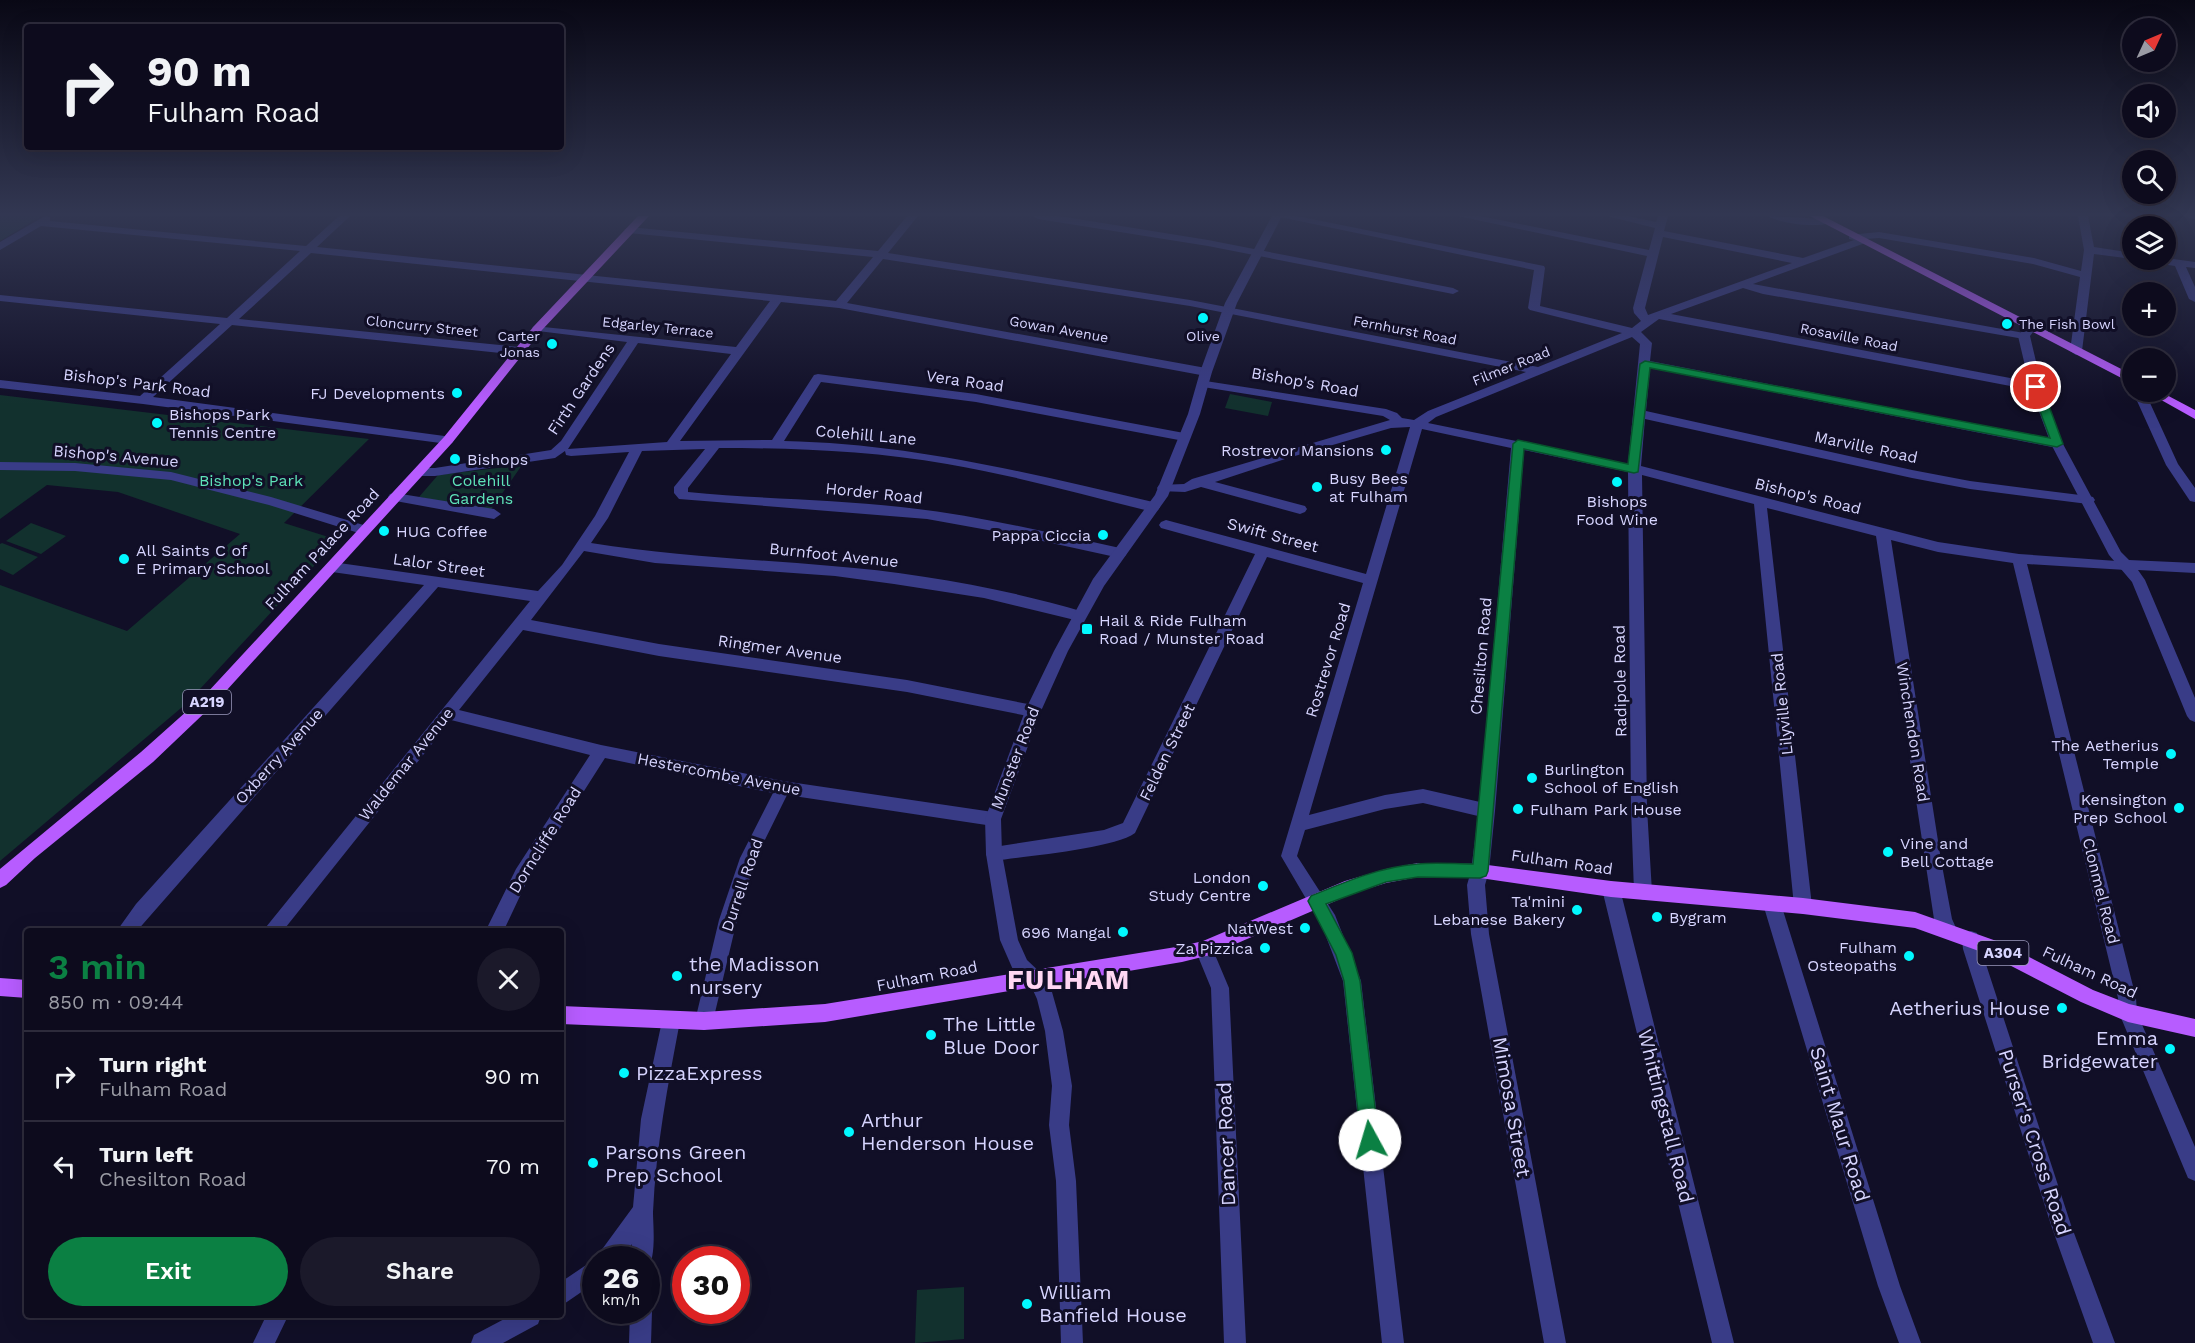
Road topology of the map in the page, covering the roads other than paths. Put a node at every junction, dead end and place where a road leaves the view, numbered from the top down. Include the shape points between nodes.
1 (275, 279) edge
2 (583, 279) edge
3 (600, 279) edge
4 (861, 279) edge
5 (1033, 279) edge
6 (1244, 279) edge
7 (1391, 279) edge
8 (1538, 279) edge
9 (1646, 279) edge
10 (1757, 279) edge
11 (1930, 279) edge
12 (2085, 279) edge
13 (2186, 279) edge
14 (1742, 284) junction
15 (1453, 291) dead end
16 (0, 298) edge
17 (778, 298) junction
18 (2195, 299) edge
19 (839, 304) junction
20 (1228, 312) junction
21 (1652, 318) junction
22 (227, 322) junction
23 (538, 328) junction
24 (1634, 332) junction
25 (2028, 332) junction
26 (634, 340) junction
27 (519, 351) junction
28 (740, 351) junction
29 (2076, 351) junction
30 (1645, 364) junction
31 (1541, 371) junction
32 (2122, 374) edge
33 (1205, 377) junction
34 (0, 384) edge
35 (2036, 387) junction
36 (143, 400) junction
37 (2144, 402) edge
38 (2170, 402) edge
39 (1640, 414) junction
40 (2195, 416) edge
41 (1398, 422) junction
42 (1417, 424) junction
43 (1184, 437) junction
44 (448, 440) junction
45 (1518, 444) junction
46 (2057, 444) junction
47 (776, 445) junction
48 (670, 446) junction
49 (714, 446) junction
50 (637, 448) junction
51 (571, 452) dead end
52 (0, 466) edge
53 (1634, 469) junction
54 (419, 472) junction
55 (1197, 483) junction
56 (1164, 488) junction
57 (395, 497) junction
58 (2195, 498) edge
59 (2088, 500) junction
60 (1760, 502) junction
61 (1153, 507) junction
62 (1299, 509) dead end
63 (494, 514) dead end
64 (1166, 525) dead end
65 (365, 530) junction
66 (1883, 534) junction
67 (582, 546) junction
68 (1264, 550) junction
69 (1120, 553) junction
70 (2019, 559) junction
71 (2126, 565) junction
72 (332, 567) junction
73 (2194, 569) edge
74 (1370, 579) junction
75 (435, 582) junction
76 (541, 597) junction
77 (1079, 616) junction
78 (522, 624) junction
79 (1032, 711) junction
80 (448, 713) junction
81 (2195, 716) edge
82 (601, 751) junction
83 (783, 788) junction
84 (1487, 811) junction
85 (993, 819) junction
86 (1297, 825) junction
87 (994, 854) junction
88 (1480, 871) junction
89 (0, 880) edge
90 (1611, 889) junction
91 (1643, 892) junction
92 (1316, 901) junction
93 (1772, 904) junction
94 (1803, 906) junction
95 (128, 928) edge
96 (274, 928) edge
97 (496, 928) edge
98 (1948, 930) junction
99 (1971, 939) junction
100 (1204, 949) junction
101 (1033, 977) junction
102 (0, 987) edge
103 (24, 988) edge
104 (2128, 1013) junction
105 (564, 1015) edge
106 (671, 1021) junction
107 (704, 1021) junction
108 (2195, 1028) edge
109 (2195, 1171) edge
110 (643, 1210) junction
111 (618, 1246) edge
112 (642, 1246) edge
113 (582, 1279) edge
114 (564, 1293) edge
115 (276, 1318) edge
116 (526, 1318) edge
117 (641, 1324) edge
118 (264, 1343) edge
119 (482, 1343) edge
120 (640, 1343) edge
121 (1072, 1343) edge
122 (1235, 1343) edge
123 (1393, 1343) edge
124 (1555, 1343) edge
125 (1722, 1343) edge
126 (1910, 1343) edge
127 (2104, 1343) edge

1 - 22 street
2 - 23 main road, Fulham Palace Road / A219
3 - 17 street, Gowan Avenue
4 - 19 street
5 - 20 street, Fernhurst Road
6 - 20 street, Munster Road
7 - 15 street
8 - 24 street via 1534,308
9 - 21 street via 1639,308 1640,313
10 - 14 street, Filmer Road
11 - 25 main road
12 - 29 street
13 - 18 street
14 - 21 street, Filmer Road
14 - 25 street via 1763,291
16 - 22 street, Cloncurry Street
17 - 19 street, Gowan Avenue
17 - 28 street
19 - 33 street, Gowan Avenue
20 - 31 street, Fernhurst Road
20 - 33 street, Munster Road
21 - 24 street, Filmer Road
21 - 35 street, Rosaville Road
22 - 27 street, Cloncurry Street
22 - 36 street
23 - 26 street, Edgarley Terrace
23 - 27 main road, Fulham Palace Road / A219
24 - 30 street, Radipole Road via 1646,343
24 - 31 street, Filmer Road
25 - 29 main road
25 - 35 street
26 - 28 street, Edgarley Terrace
26 - 54 street, Firth Gardens via 555,454
27 - 44 main road, Fulham Palace Road / A219
28 - 48 street
29 - 32 main road
30 - 39 street, Radipole Road
30 - 46 street
31 - 42 street, Filmer Road via 1432,414
33 - 41 street, Bishop's Road via 1386,413
33 - 43 street, Munster Road
34 - 36 street, Bishop's Park Road
35 - 46 street
36 - 44 street, Bishop's Park Road
37 - 58 street via 2172,465
38 - 40 main road
39 - 53 street, Radipole Road
39 - 59 street, Marville Road via 1912,474
41 - 42 street
41 - 55 street
42 - 45 street, Bishop's Road
42 - 74 street, Rostrevor Road
43 - 47 street, Vera Road via 976,398 818,378
43 - 56 street, Munster Road
44 - 54 main road, Fulham Palace Road / A219
45 - 53 street, Bishop's Road
45 - 84 street, Chesilton Road
46 - 59 street
47 - 49 street, Colehill Lane
47 - 61 street, Colehill Lane via 850,447 994,468
48 - 49 street, Colehill Lane
48 - 50 street, Colehill Lane
49 - 69 street, Horder Road via 681,487 684,496 922,514 1015,529
50 - 51 street, Colehill Lane
50 - 67 street
52 - 65 street, Bishop's Avenue via 75,467 171,476
53 - 60 street, Bishop's Road
53 - 91 street, Radipole Road
54 - 57 main road, Fulham Palace Road / A219
55 - 56 street via 1179,489
55 - 62 street
56 - 61 street, Munster Road
57 - 63 street
57 - 65 main road, Fulham Palace Road / A219
59 - 71 street via 2116,555
60 - 66 street, Bishop's Road
60 - 94 street, Lilyville Road
61 - 69 street, Munster Road
64 - 68 street, Swift Street
65 - 72 main road, Fulham Palace Road / A219
66 - 70 street, Bishop's Road via 1938,548
66 - 98 street, Winchendon Road via 1933,860
67 - 76 street, Waldemar Avenue
67 - 77 street, Burnfoot Avenue via 655,558 894,579 984,593
68 - 74 street, Swift Street
68 - 87 street, Felden Street via 1129,828 1104,837
69 - 77 street, Munster Road
70 - 71 street, Bishop's Road
70 - 104 street, Clonmel Road
71 - 73 street, Bishop's Road
71 - 81 street via 2138,580
72 - 75 street, Lalor Street
72 - 89 main road, Fulham Palace Road / A219 via 192,717
74 - 86 street, Rostrevor Road
75 - 76 street, Lalor Street
75 - 95 street, Oxberry Avenue
76 - 78 street, Waldemar Avenue
77 - 79 street, Munster Road
78 - 79 street, Ringmer Avenue via 659,650 907,686
78 - 80 street, Waldemar Avenue
79 - 85 street, Munster Road
80 - 82 street, Hestercombe Avenue
80 - 96 street, Waldemar Avenue
82 - 83 street, Hestercombe Avenue
82 - 97 street, Dorncliffe Road via 522,873
83 - 85 street, Hestercombe Avenue
83 - 107 street, Durrell Road via 748,858 728,920
84 - 86 street via 1423,796
84 - 88 street, Chesilton Road
85 - 87 street, Munster Road
86 - 92 street, Rostrevor Road via 1289,856
87 - 101 street, Munster Road via 1009,940 1020,966
88 - 90 main road, Fulham Road / A304
88 - 92 main road, Fulham Road / A304 via 1418,870 1351,886
88 - 124 street, Mimosa Street via 1476,885 1480,934
90 - 91 main road, Fulham Road / A304
90 - 125 street, Whittingstall Road
91 - 93 main road, Fulham Road / A304
92 - 100 main road, Fulham Road / A304
92 - 123 street, Rostrevor Road via 1344,953 1352,981
93 - 94 main road, Fulham Road / A304
93 - 126 street, Saint Maur Road
94 - 98 main road, Fulham Road / A304 via 1915,920
98 - 99 main road, Fulham Road / A304
99 - 104 main road, Fulham Road / A304
99 - 127 street, Purser's Cross Road via 2061,1225
100 - 101 main road, Fulham Road / A304
100 - 122 street, Dancer Road via 1220,988
101 - 107 main road, Fulham Road / A304 via 825,1013
101 - 121 street, Munster Road via 1046,998 1062,1086 1059,1125 1066,1181
102 - 103 main road
104 - 108 main road, Fulham Road / A304
104 - 109 street, Clonmel Road
105 - 106 main road, Fulham Road / A304
106 - 107 main road, Fulham Road / A304
106 - 110 street via 651,1119
110 - 111 street
110 - 112 street
113 - 114 street
115 - 118 street
116 - 119 street
117 - 120 street

